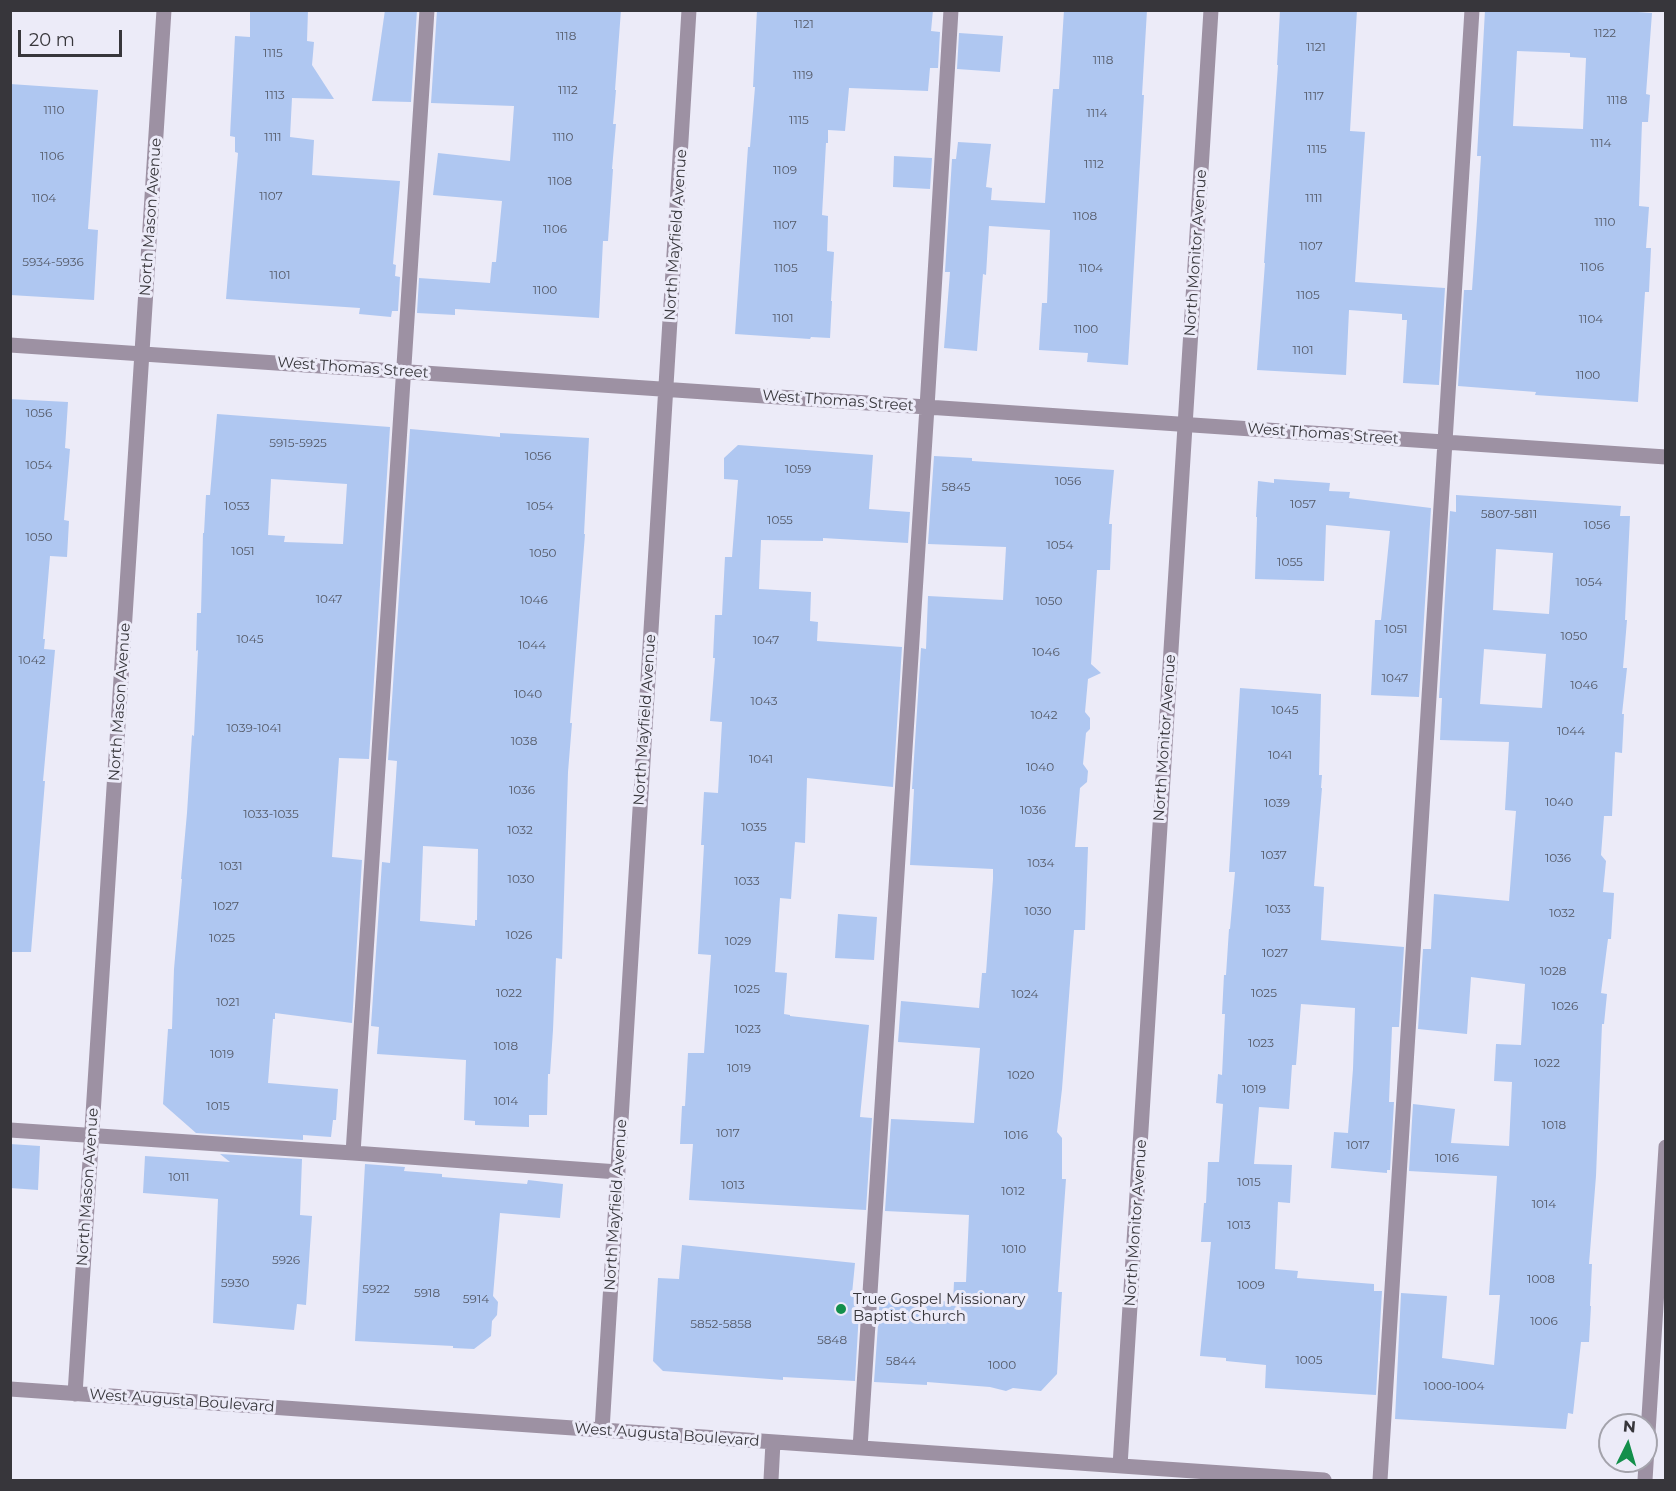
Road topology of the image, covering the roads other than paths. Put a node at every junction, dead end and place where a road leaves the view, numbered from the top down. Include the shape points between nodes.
1 (164, 10) edge
2 (427, 10) edge
3 (689, 10) edge
4 (951, 10) edge
5 (1211, 10) edge
6 (1472, 10) edge
7 (10, 345) edge
8 (142, 354) junction
9 (404, 371) junction
10 (666, 389) junction
11 (927, 407) junction
12 (1185, 425) junction
13 (1445, 442) junction
14 (1665, 457) edge
15 (10, 1130) edge
16 (92, 1136) junction
17 (1665, 1148) edge
18 (353, 1152) junction
19 (618, 1172) junction
20 (10, 1389) edge
21 (75, 1394) junction
22 (602, 1430) junction
23 (773, 1442) junction
24 (860, 1448) junction
25 (1120, 1466) junction
26 (771, 1480) edge
27 (1324, 1480) edge
28 (1380, 1480) edge
29 (1645, 1480) edge

1 - 8 street, North Mason Avenue
2 - 9 street
3 - 10 street, North Mayfield Avenue
4 - 11 street
5 - 12 street, North Monitor Avenue
6 - 13 street
7 - 8 street, West Thomas Street
8 - 9 street, West Thomas Street
8 - 16 street, North Mason Avenue
9 - 10 street, West Thomas Street
9 - 18 street
10 - 11 street, West Thomas Street
10 - 19 street, North Mayfield Avenue
11 - 12 street, West Thomas Street
11 - 24 street
12 - 13 street, West Thomas Street
12 - 25 street, North Monitor Avenue
13 - 14 street, West Thomas Street
13 - 28 street
15 - 16 street
16 - 18 street
16 - 21 street, North Mason Avenue
17 - 29 street
18 - 19 street
19 - 22 street, North Mayfield Avenue
20 - 21 street, West Augusta Boulevard
21 - 22 street, West Augusta Boulevard
22 - 23 street, West Augusta Boulevard
23 - 24 street, West Augusta Boulevard
23 - 26 street
24 - 25 street, West Augusta Boulevard
25 - 27 street, West Augusta Boulevard

